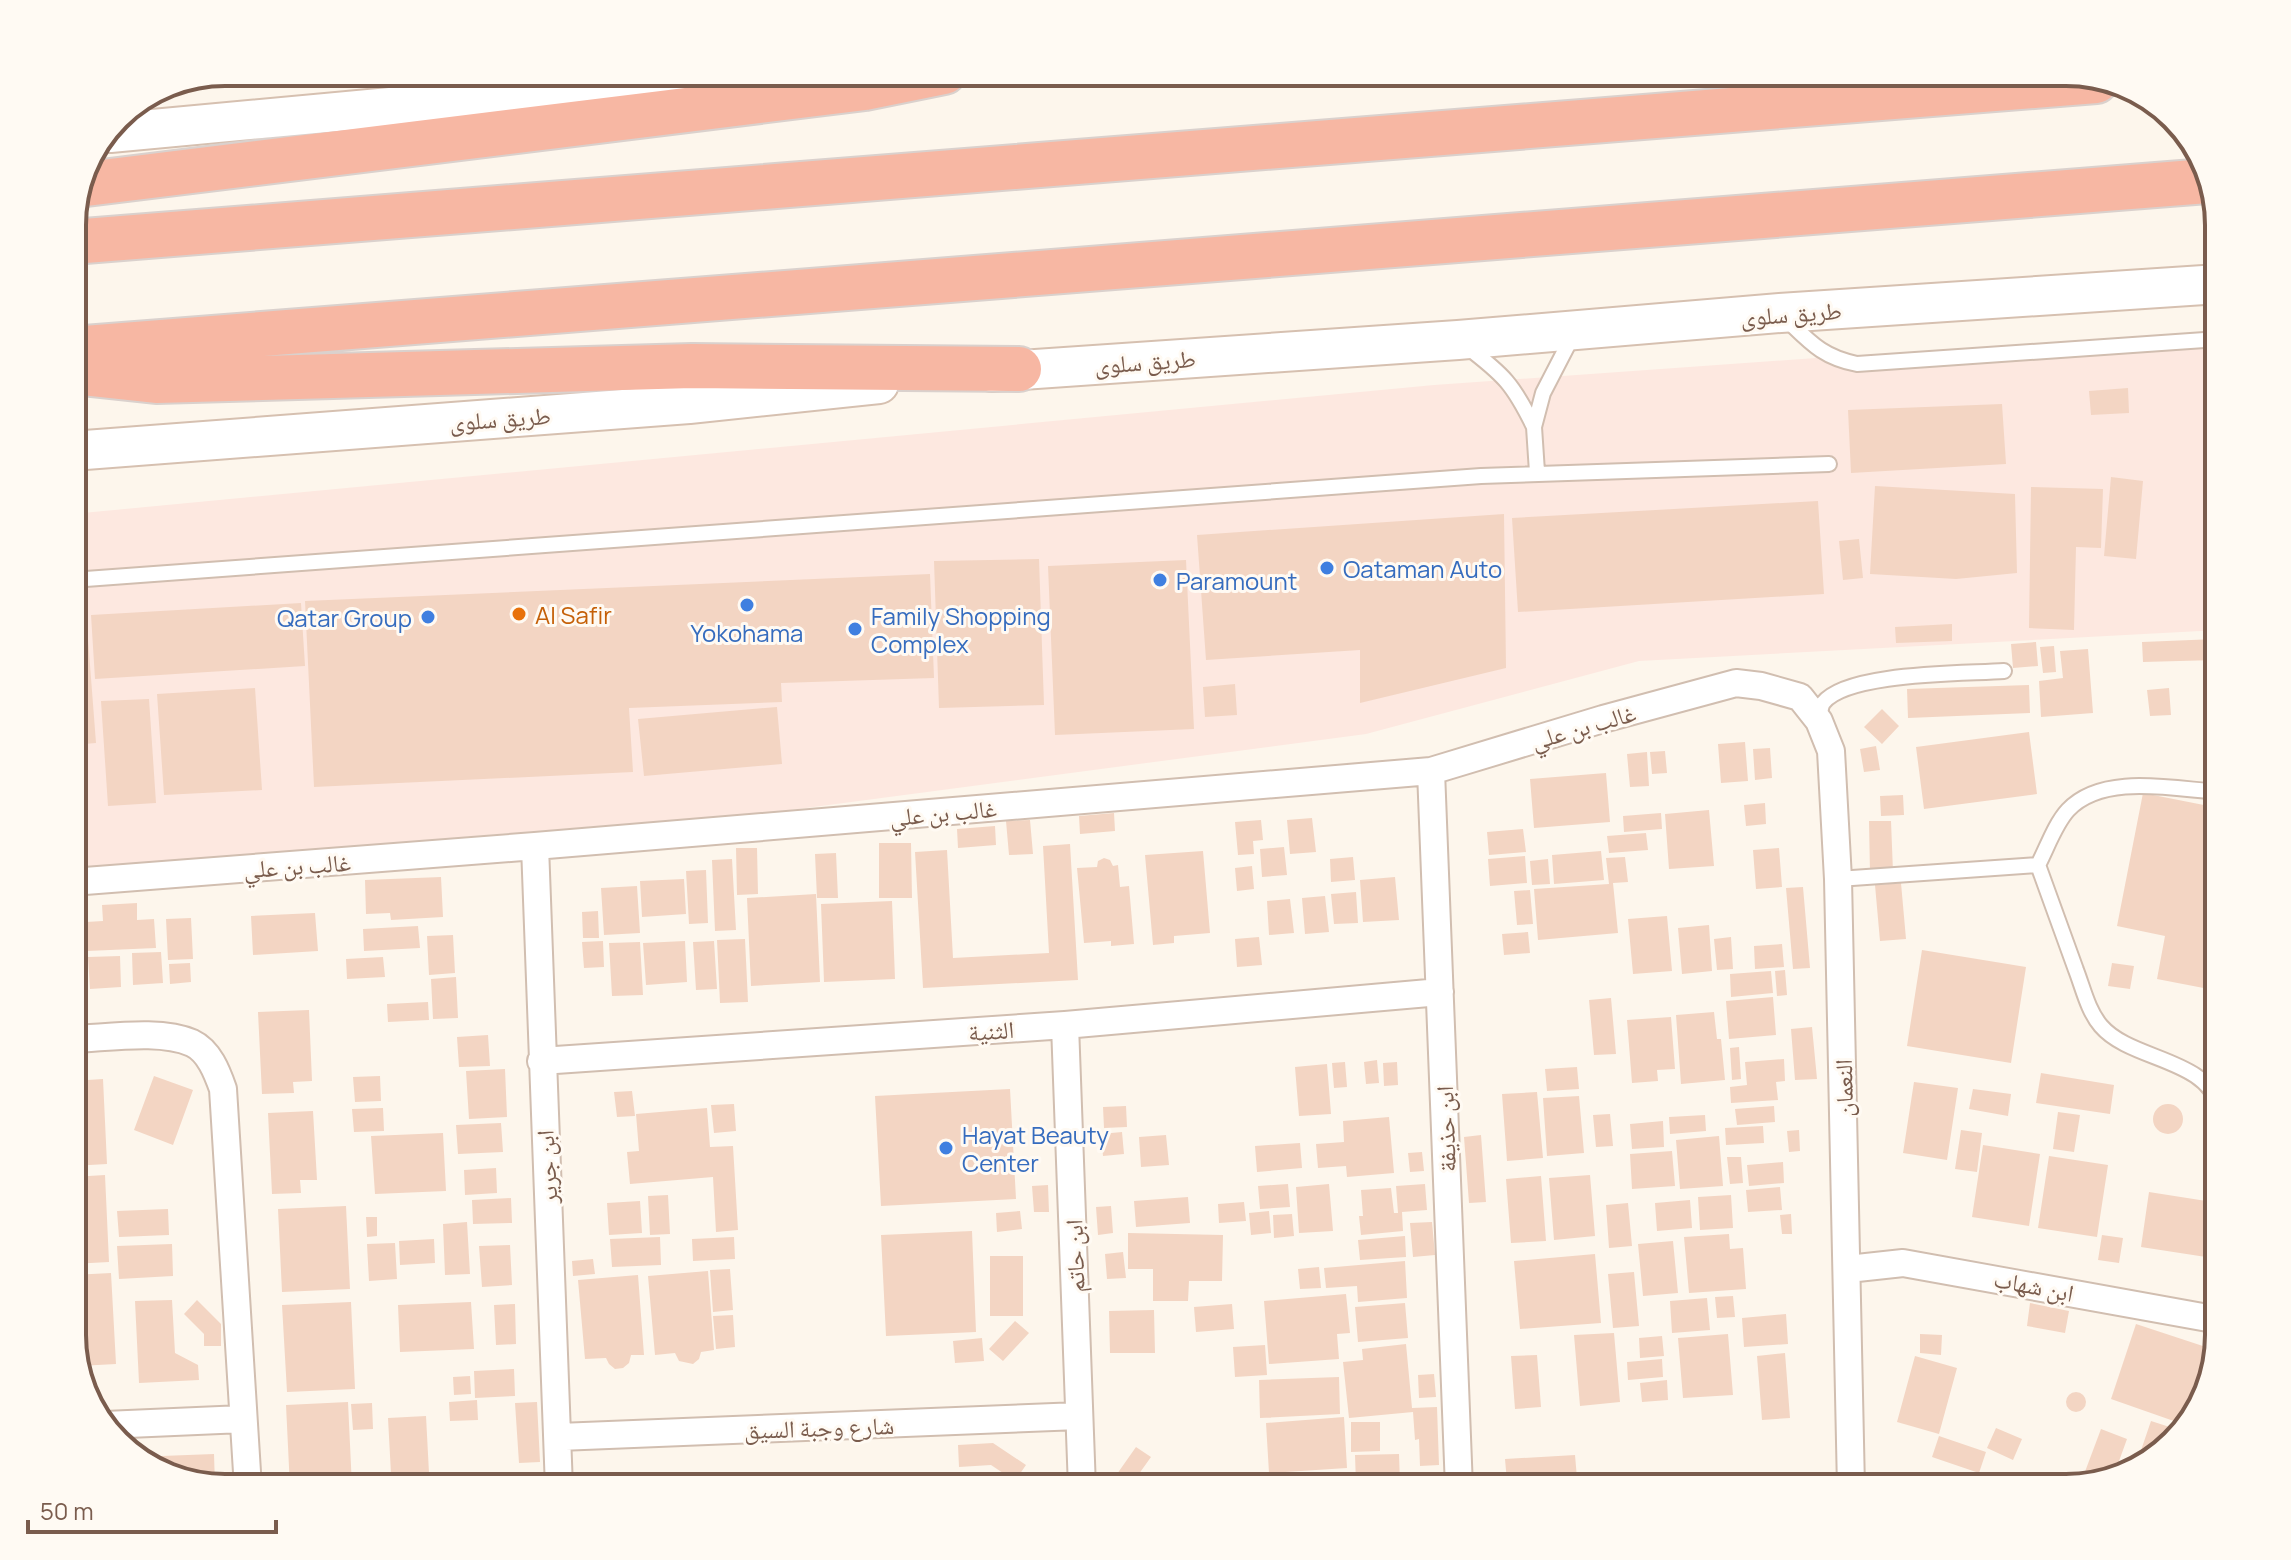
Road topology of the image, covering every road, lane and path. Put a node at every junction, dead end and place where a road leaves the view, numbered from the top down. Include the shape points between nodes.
1 (616, 86) edge
2 (875, 86) edge
3 (2033, 86) edge
4 (123, 132) edge
5 (2197, 182) edge
6 (94, 183) edge
7 (86, 241) edge
8 (2205, 285) edge
9 (1780, 313) junction
10 (1577, 329) junction
11 (1458, 340) junction
12 (2205, 340) edge
13 (86, 348) edge
14 (1019, 369) junction
15 (86, 374) edge
16 (1534, 427) junction
17 (86, 450) edge
18 (1829, 464) dead end
19 (1537, 472) junction
20 (86, 579) edge
21 (2004, 671) dead end
22 (1800, 697) joint
23 (1819, 721) junction
24 (1431, 771) junction
25 (2205, 791) edge
26 (535, 846) junction
27 (2038, 865) junction
28 (1838, 879) junction
29 (86, 881) edge
30 (1440, 992) junction
31 (1065, 1025) junction
32 (86, 1039) edge
33 (541, 1061) junction
34 (2205, 1085) edge
35 (1848, 1269) junction
36 (2205, 1317) edge
37 (1079, 1416) junction
38 (243, 1419) junction
39 (119, 1424) edge
40 (559, 1437) junction
41 (247, 1474) edge
42 (559, 1474) edge
43 (1081, 1474) edge
44 (1458, 1474) edge
45 (1851, 1474) edge

1 - 4 main road
2 - 6 highway
3 - 7 highway
5 - 13 highway
8 - 9 main road, طريق سلوى
9 - 10 main road, طريق سلوى
9 - 12 lane via 1820,351 1857,364
10 - 11 main road, طريق سلوى
10 - 16 lane via 1543,393
11 - 14 main road, طريق سلوى
11 - 16 lane via 1502,373
14 - 15 highway via 692,366 156,381
14 - 17 main road, طريق سلوى via 689,404
16 - 19 lane
18 - 19 lane
19 - 20 lane
21 - 23 lane via 1864,681 1839,690 1822,705
22 - 23 street, النعمان
22 - 24 street, غالب بن علي via 1736,683
23 - 28 street, النعمان via 1831,751
24 - 26 street, غالب بن علي
24 - 30 street, ابن حذيفة
25 - 27 lane via 2128,786 2084,797 2067,811
26 - 29 street, غالب بن علي
26 - 33 street, ابن جرير
27 - 28 lane
27 - 34 lane via 2100,1025 2119,1042 2199,1077
28 - 35 street, النعمان
30 - 31 street, الثنية
30 - 44 street, ابن حذيفة
31 - 33 street, الثنية
31 - 37 street, ابن حاتم
32 - 38 street via 167,1036 194,1044 214,1066 223,1089
33 - 40 street, ابن جرير
35 - 36 street, ابن شهاب via 1903,1263
35 - 45 street, النعمان
37 - 40 street, شارع وجبة السيق
37 - 43 street, ابن حاتم
38 - 39 street
38 - 41 street
40 - 42 street, ابن جرير

